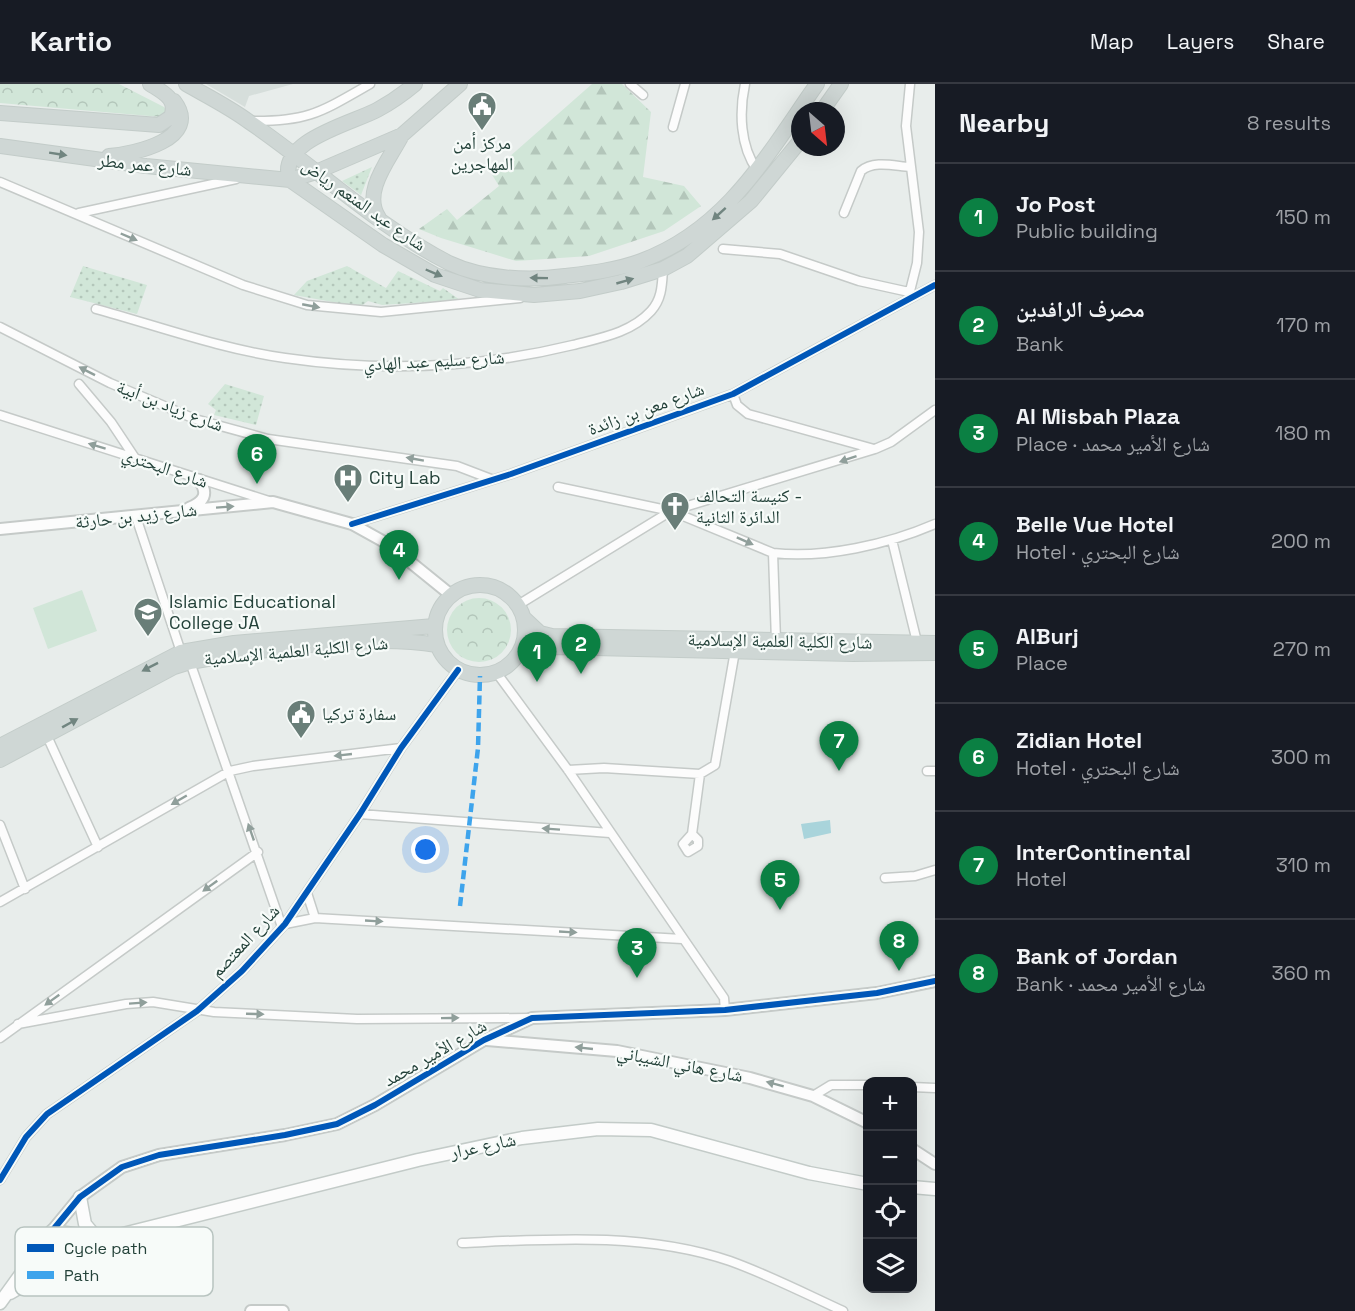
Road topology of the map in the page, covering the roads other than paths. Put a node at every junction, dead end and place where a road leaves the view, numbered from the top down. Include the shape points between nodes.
1 (150, 84) edge
2 (186, 84) edge
3 (370, 84) edge
4 (415, 84) edge
5 (460, 84) edge
6 (630, 84) edge
7 (685, 84) edge
8 (745, 84) edge
9 (817, 84) edge
10 (841, 84) edge
11 (910, 84) edge
12 (643, 95) dead end
13 (169, 96) junction
14 (828, 102) edge
15 (0, 113) edge
16 (248, 120) junction
17 (673, 127) dead end
18 (402, 135) junction
19 (0, 146) edge
20 (791, 153) edge
21 (294, 156) junction
22 (86, 159) junction
23 (910, 166) junction
24 (757, 170) junction
25 (316, 172) junction
26 (289, 174) junction
27 (257, 175) junction
28 (0, 182) edge
29 (844, 213) dead end
30 (75, 214) junction
31 (382, 222) junction
32 (723, 249) dead end
33 (663, 269) junction
34 (935, 285) edge
35 (534, 295) junction
36 (908, 295) junction
37 (96, 309) dead end
38 (0, 327) edge
39 (79, 384) dead end
40 (733, 394) junction
41 (935, 410) edge
42 (0, 415) edge
43 (875, 449) junction
44 (135, 458) junction
45 (492, 479) junction
46 (200, 480) junction
47 (558, 487) dead end
48 (273, 502) junction
49 (184, 510) junction
50 (671, 511) junction
51 (136, 517) junction
52 (352, 524) junction
53 (935, 524) edge
54 (0, 529) edge
55 (892, 540) junction
56 (773, 553) junction
57 (451, 595) junction
58 (518, 605) junction
59 (524, 618) junction
60 (434, 626) junction
61 (776, 641) junction
62 (917, 642) junction
63 (935, 643) edge
64 (437, 645) junction
65 (735, 651) junction
66 (520, 652) junction
67 (935, 652) edge
68 (186, 657) junction
69 (458, 670) junction
70 (496, 672) junction
71 (47, 736) junction
72 (0, 746) edge
73 (401, 748) junction
74 (0, 760) edge
75 (568, 770) junction
76 (230, 771) junction
77 (700, 774) junction
78 (360, 814) junction
79 (0, 825) edge
80 (610, 833) junction
81 (692, 834) dead end
82 (98, 847) junction
83 (258, 852) junction
84 (935, 870) edge
85 (885, 878) dead end
86 (25, 889) junction
87 (307, 893) junction
88 (0, 902) edge
89 (315, 918) junction
90 (283, 926) junction
91 (682, 939) junction
92 (935, 981) edge
93 (725, 1010) junction
94 (197, 1011) junction
95 (532, 1018) junction
96 (18, 1024) junction
97 (0, 1038) edge
98 (484, 1040) junction
99 (863, 1084) edge
100 (917, 1087) edge
101 (935, 1088) edge
102 (813, 1096) junction
103 (863, 1121) edge
104 (917, 1152) edge
105 (935, 1164) edge
106 (0, 1180) edge
107 (863, 1183) edge
108 (917, 1187) edge
109 (935, 1189) edge
110 (80, 1197) junction
111 (56, 1227) edge
112 (88, 1227) edge
113 (144, 1227) edge
114 (462, 1243) dead end
115 (15, 1282) edge
116 (3, 1299) edge
117 (251, 1311) edge
118 (283, 1311) edge
119 (843, 1311) edge

1 - 13 main road
2 - 16 main road, شارع عبد المنعم رياض
3 - 16 street via 313,116 279,122
4 - 21 main road via 376,111 313,138
5 - 18 main road
6 - 12 street
7 - 17 street
8 - 24 street via 744,137
9 - 24 main road, شارع عبد المنعم رياض
10 - 14 main road
11 - 23 street via 906,126
13 - 15 main road via 174,110 166,123 159,125
13 - 22 main road via 182,116 180,124 163,141 138,152
16 - 21 main road, شارع عبد المنعم رياض
18 - 25 main road
18 - 31 main road via 374,189 372,206
19 -> 22 main road, شارع عمر مطر
20 - 33 main road, شارع عبد المنعم رياض via 771,180 732,219 687,256
21 - 25 main road, شارع عبد المنعم رياض
21 - 26 main road
22 - 27 main road, شارع عمر مطر
23 - 29 street via 865,167
23 - 36 street via 918,232 917,263
24 -> 31 main road, شارع عبد المنعم رياض via 730,204 668,250 619,268 548,278 509,277 452,264
25 - 26 main road
25 - 31 main road, شارع عبد المنعم رياض
26 - 27 main road, شارع عمر مطر
26 -> 35 main road, شارع عبد المنعم رياض via 383,246 435,275 480,290
27 - 30 street
28 - 30 street
30 -> 35 street via 243,285 307,305 381,312
32 - 36 street via 780,254
35 -> 33 main road, شارع عبد المنعم رياض via 580,291
33 - 37 street, شارع سليم عبد الهادي via 662,290 652,309 616,334 532,355 456,364 381,367 285,358
34 - 36 street, شارع معن بن زائدة
36 - 40 street, شارع معن بن زائدة
45 -> 38 street, شارع زياد بن أبية via 457,466 268,439 195,419 110,383
39 - 44 street
40 - 43 street via 737,405 748,414
40 - 45 street, شارع معن بن زائدة
41 - 43 street
44 -> 42 street, شارع البحتري
43 -> 50 street
44 - 46 street, شارع البحتري
45 - 52 street, شارع معن بن زائدة
46 - 48 street, شارع البحتري
46 - 49 street via 205,489 203,499
47 - 50 street
49 -> 48 street, شارع زيد بن حارثة
48 - 52 street, شارع البحتري
49 - 51 street, شارع زيد بن حارثة
50 -> 56 street
50 - 58 street
51 - 54 street, شارع زيد بن حارثة
51 - 68 street
52 - 57 street, شارع البحتري via 388,544
53 - 55 street
55 - 56 street via 801,554
55 - 62 street
56 - 61 street
57 - 58 main road via 472,585 483,585 504,591
57 - 60 main road via 437,614
58 - 59 main road
59 - 61 main road, شارع الكلية العلمية الإسلامية via 540,633 552,636
59 - 66 main road
60 - 64 main road
60 - 68 main road, شارع الكلية العلمية الإسلامية via 234,643
61 - 62 main road, شارع الكلية العلمية الإسلامية
62 - 63 main road, شارع الكلية العلمية الإسلامية
64 - 68 main road, شارع الكلية العلمية الإسلامية via 333,644
64 - 69 main road via 445,660
65 - 66 main road, شارع الكلية العلمية الإسلامية via 552,647
65 - 67 main road, شارع الكلية العلمية الإسلامية
65 - 77 street via 715,765
66 - 70 main road via 506,668
71 -> 68 main road, شارع الكلية العلمية الإسلامية
68 -> 72 main road, شارع الكلية العلمية الإسلامية
68 - 76 street
69 - 70 main road via 480,676
69 - 73 street, شارع المعتصم
70 - 75 street
71 - 74 main road, شارع الكلية العلمية الإسلامية
71 - 82 street
73 -> 76 street
73 - 78 street, شارع المعتصم
75 - 77 street via 604,768
75 - 80 street
76 -> 82 street
83 -> 76 street
77 - 81 street
80 -> 78 street
78 - 87 street, شارع المعتصم
79 - 86 street
80 - 91 street
82 - 86 street
83 - 90 street
83 -> 96 street
84 - 85 street
86 - 88 street
87 - 89 street
87 - 90 street, شارع المعتصم
89 - 90 street
89 -> 91 street
90 - 94 street, شارع المعتصم via 242,971
91 - 93 street via 724,998
92 - 93 street, شارع الأمير محمد via 877,993
93 - 95 street, شارع الأمير محمد
94 -> 95 street via 379,1019
96 -> 94 street via 153,1002
94 - 106 street, شارع المعتصم via 47,1114 26,1137
95 - 98 street, شارع الأمير محمد
96 - 97 street
102 -> 98 street, شارع هاني الشيباني via 750,1078 617,1051
98 - 110 street, شارع الأمير محمد via 337,1124 134,1162 109,1174
99 - 102 street via 831,1085
100 - 101 street
102 - 103 street, شارع هاني الشيباني
104 - 105 street
107 - 113 main road, شارع عرار via 809,1173 651,1130 598,1129 522,1138 417,1160
108 - 109 main road
110 - 111 street, شارع الأمير محمد
110 - 112 main road
114 - 119 street via 587,1240 670,1246 728,1260
115 - 116 main road, شارع الأمير محمد
117 - 118 street

